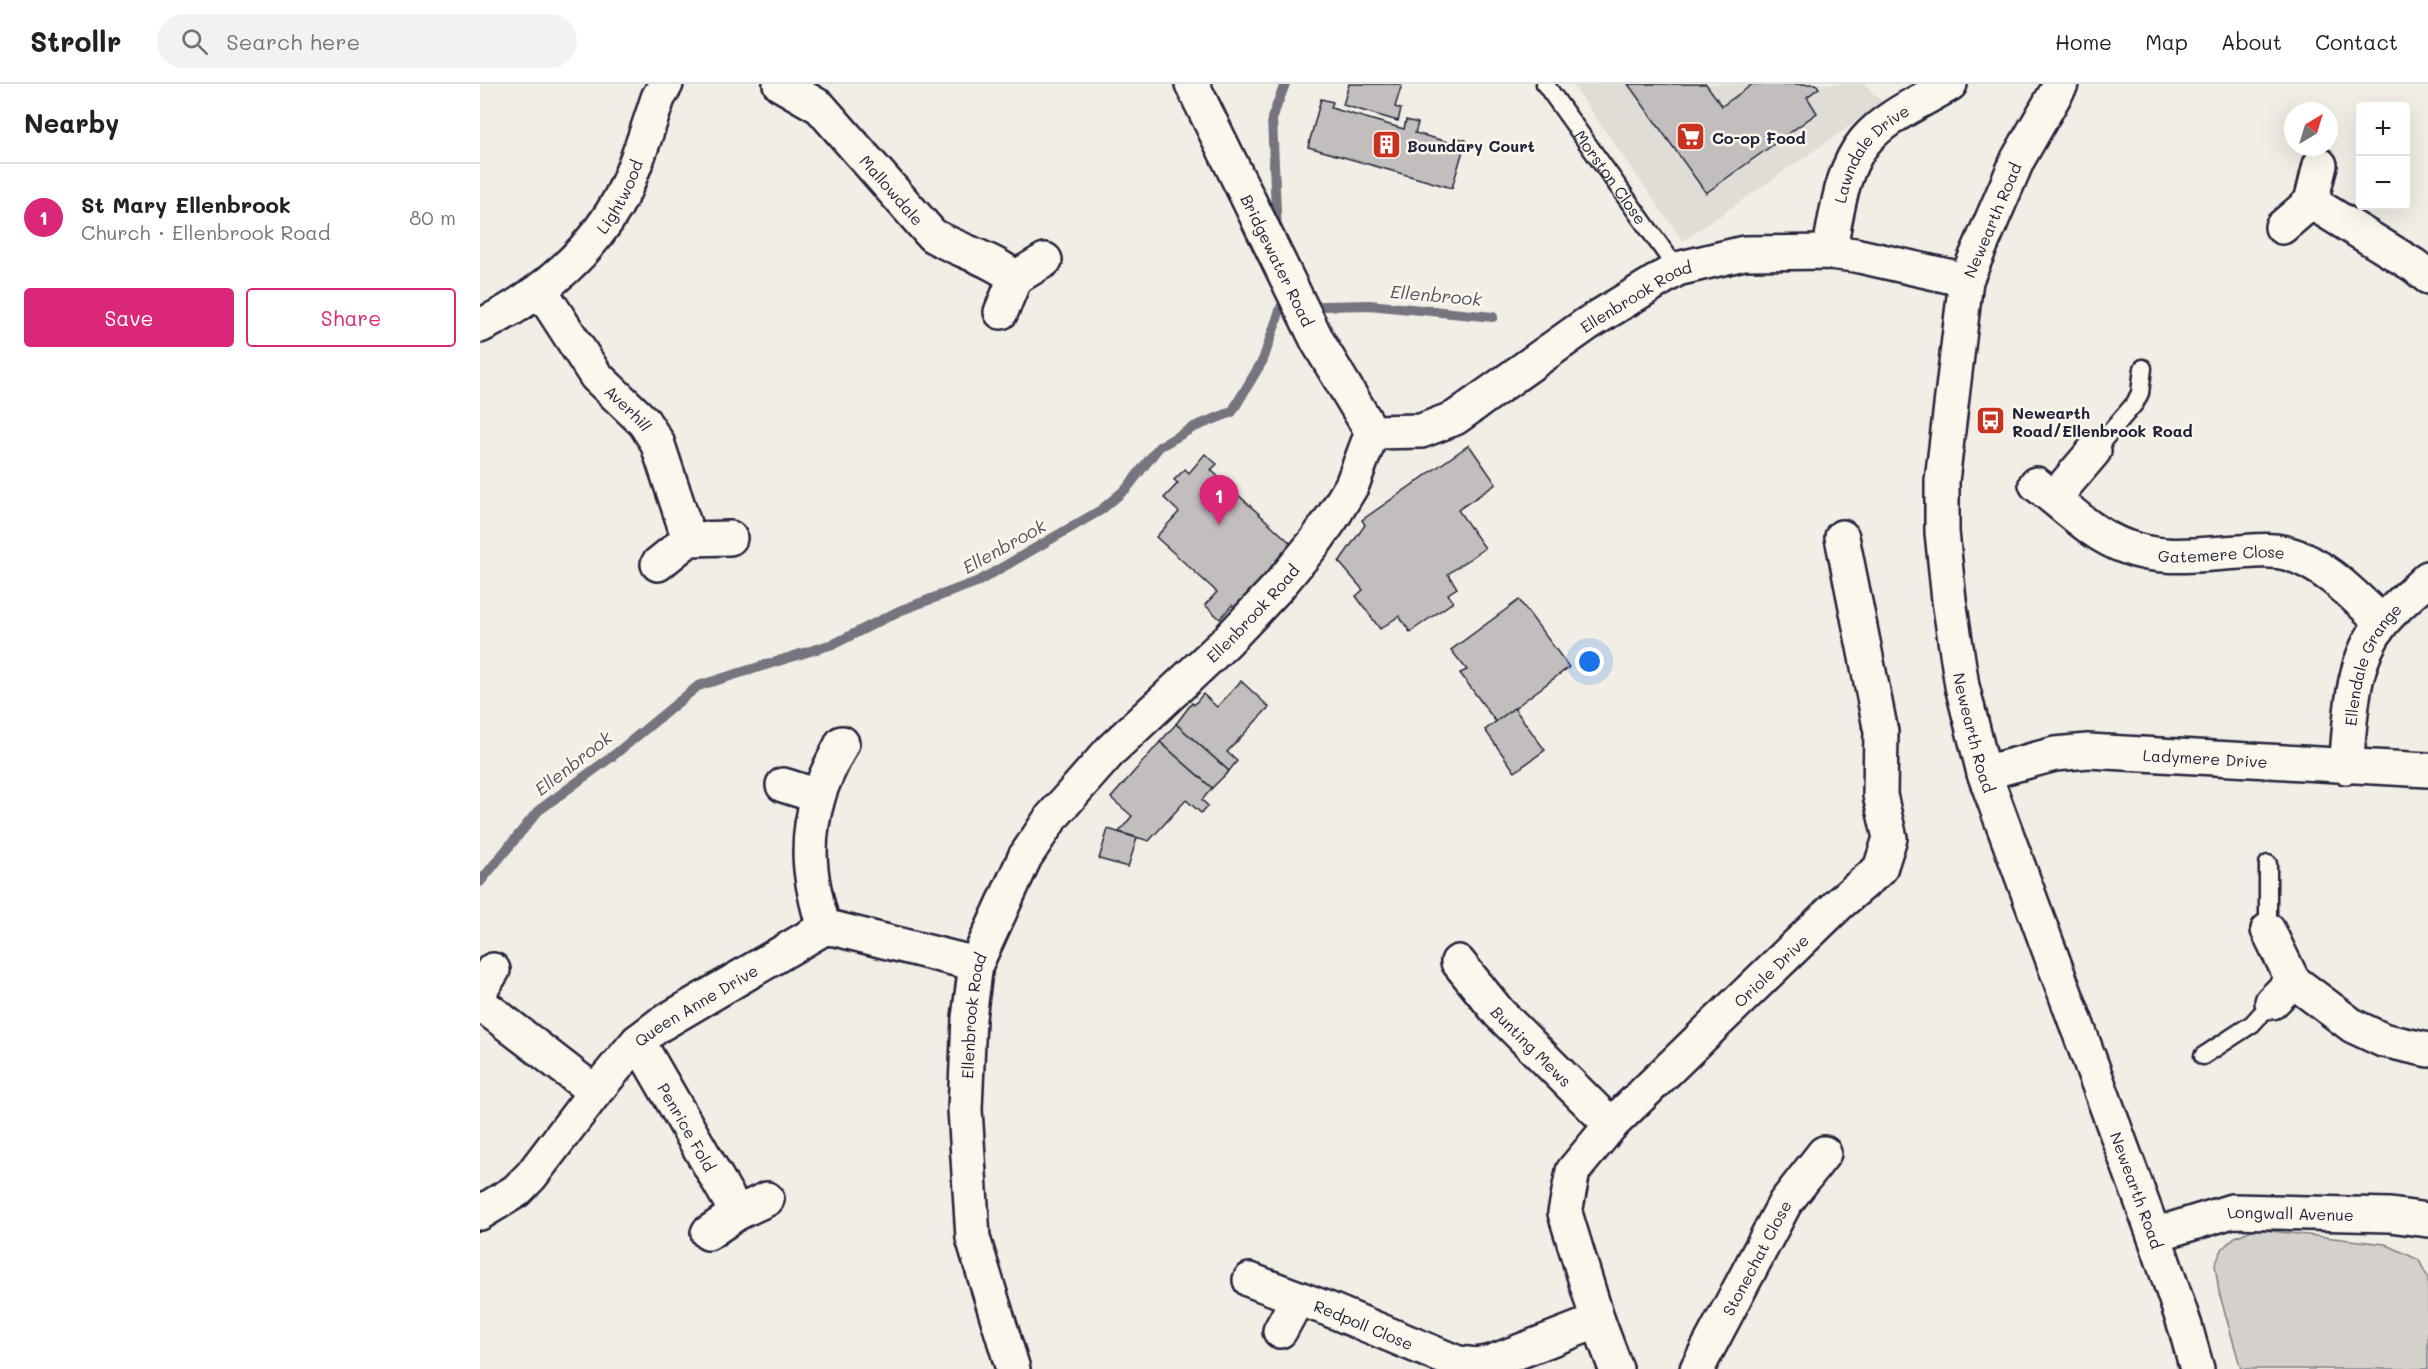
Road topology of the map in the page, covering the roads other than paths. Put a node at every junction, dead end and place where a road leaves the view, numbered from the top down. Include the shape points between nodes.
1 (666, 84) edge
2 (780, 84) edge
3 (1192, 84) edge
4 (1545, 84) edge
5 (1950, 84) edge
6 (2061, 84) edge
7 (2320, 165) dead end
8 (2311, 202) junction
9 (2282, 227) dead end
10 (1829, 252) junction
11 (1045, 260) dead end
12 (1677, 269) junction
13 (2428, 277) edge
14 (1015, 278) junction
15 (1966, 280) junction
16 (541, 291) junction
17 (1000, 312) dead end
18 (480, 326) edge
19 (2143, 368) dead end
20 (1372, 432) junction
21 (2094, 451) joint
22 (1842, 537) dead end
23 (730, 538) dead end
24 (689, 539) junction
25 (658, 564) dead end
26 (2428, 578) edge
27 (2382, 622) junction
28 (842, 743) dead end
29 (2346, 767) junction
30 (2428, 770) edge
31 (1984, 773) junction
32 (783, 785) dead end
33 (818, 796) junction
34 (2268, 864) dead end
35 (825, 928) junction
36 (2268, 930) joint
37 (1458, 962) dead end
38 (976, 964) junction
39 (2282, 992) junction
40 (480, 1003) edge
41 (638, 1041) junction
42 (2428, 1050) edge
43 (2203, 1056) dead end
44 (595, 1092) junction
45 (1611, 1125) junction
46 (1824, 1153) dead end
47 (767, 1199) dead end
48 (737, 1212) junction
49 (480, 1213) edge
50 (2428, 1220) edge
51 (708, 1233) dead end
52 (2154, 1235) junction
53 (1250, 1280) dead end
54 (1298, 1298) junction
55 (1598, 1321) junction
56 (1280, 1331) dead end
57 (1013, 1369) edge
58 (1616, 1369) edge
59 (1697, 1369) edge
60 (2197, 1369) edge

1 - 16 street, Lightwood via 624,191 575,260
2 - 14 street, Mallowdale via 820,107 932,235 1002,267
3 - 20 street, Bridgewater Road via 1318,342
4 - 12 lane, Morston Close
5 - 10 street, Lawndale Drive via 1865,141 1852,160 1841,192
6 - 15 street, Newearth Road via 2018,159
7 - 8 street
8 - 9 street
8 - 13 street
10 - 12 street, Ellenbrook Road via 1744,253
10 - 15 street, Ellenbrook Road
11 - 14 street
12 - 20 street, Ellenbrook Road via 1587,324 1455,418 1421,431
14 - 17 street
15 - 31 street, Newearth Road via 1942,481 1942,532 1962,686
16 - 18 street, Lightwood
16 - 24 street, Averhill via 596,376 644,422 657,442
19 - 21 lane via 2140,393
20 - 38 street, Ellenbrook Road via 1352,485 1292,570 1226,642 1112,749 1051,818 1025,857
21 - 27 street, Gatemere Close via 2045,491 2104,538 2151,554 2266,550 2286,554 2313,564
22 - 45 street, Oriole Drive via 1881,732 1880,795 1890,838 1880,869
23 - 24 street
24 - 25 street
26 - 27 street, Ellendale Grange
27 - 29 street, Ellendale Grange via 2360,663
28 - 33 street
29 - 30 street, Ladymere Drive
29 - 31 street, Ladymere Drive via 2088,751 2055,753
31 - 52 street, Newearth Road
32 - 33 street
33 - 35 street via 810,855 813,893
34 - 36 lane
35 - 38 street
35 - 41 street, Queen Anne Drive
36 - 39 street
37 - 45 street, Bunting Mews via 1499,1012
38 - 57 street, Ellenbrook Road via 965,1109 973,1238
39 - 42 street via 2383,1040
39 - 43 lane via 2252,1024
40 - 44 street
41 - 44 street, Queen Anne Drive
41 - 48 street, Penrice Fold
44 - 49 street, Queen Anne Drive via 531,1176 516,1191
45 - 55 street, Oriole Drive via 1573,1171 1565,1213
46 - 59 street, Stonechat Close via 1785,1203
47 - 48 street
48 - 51 street
50 - 52 street, Longwall Avenue via 2390,1215 2232,1210
52 - 60 street, Newearth Road
53 - 54 street, Redpoll Close
54 - 55 street, Redpoll Close via 1458,1364 1492,1362
54 - 56 street, Redpoll Close
55 - 58 street, Oriole Drive

